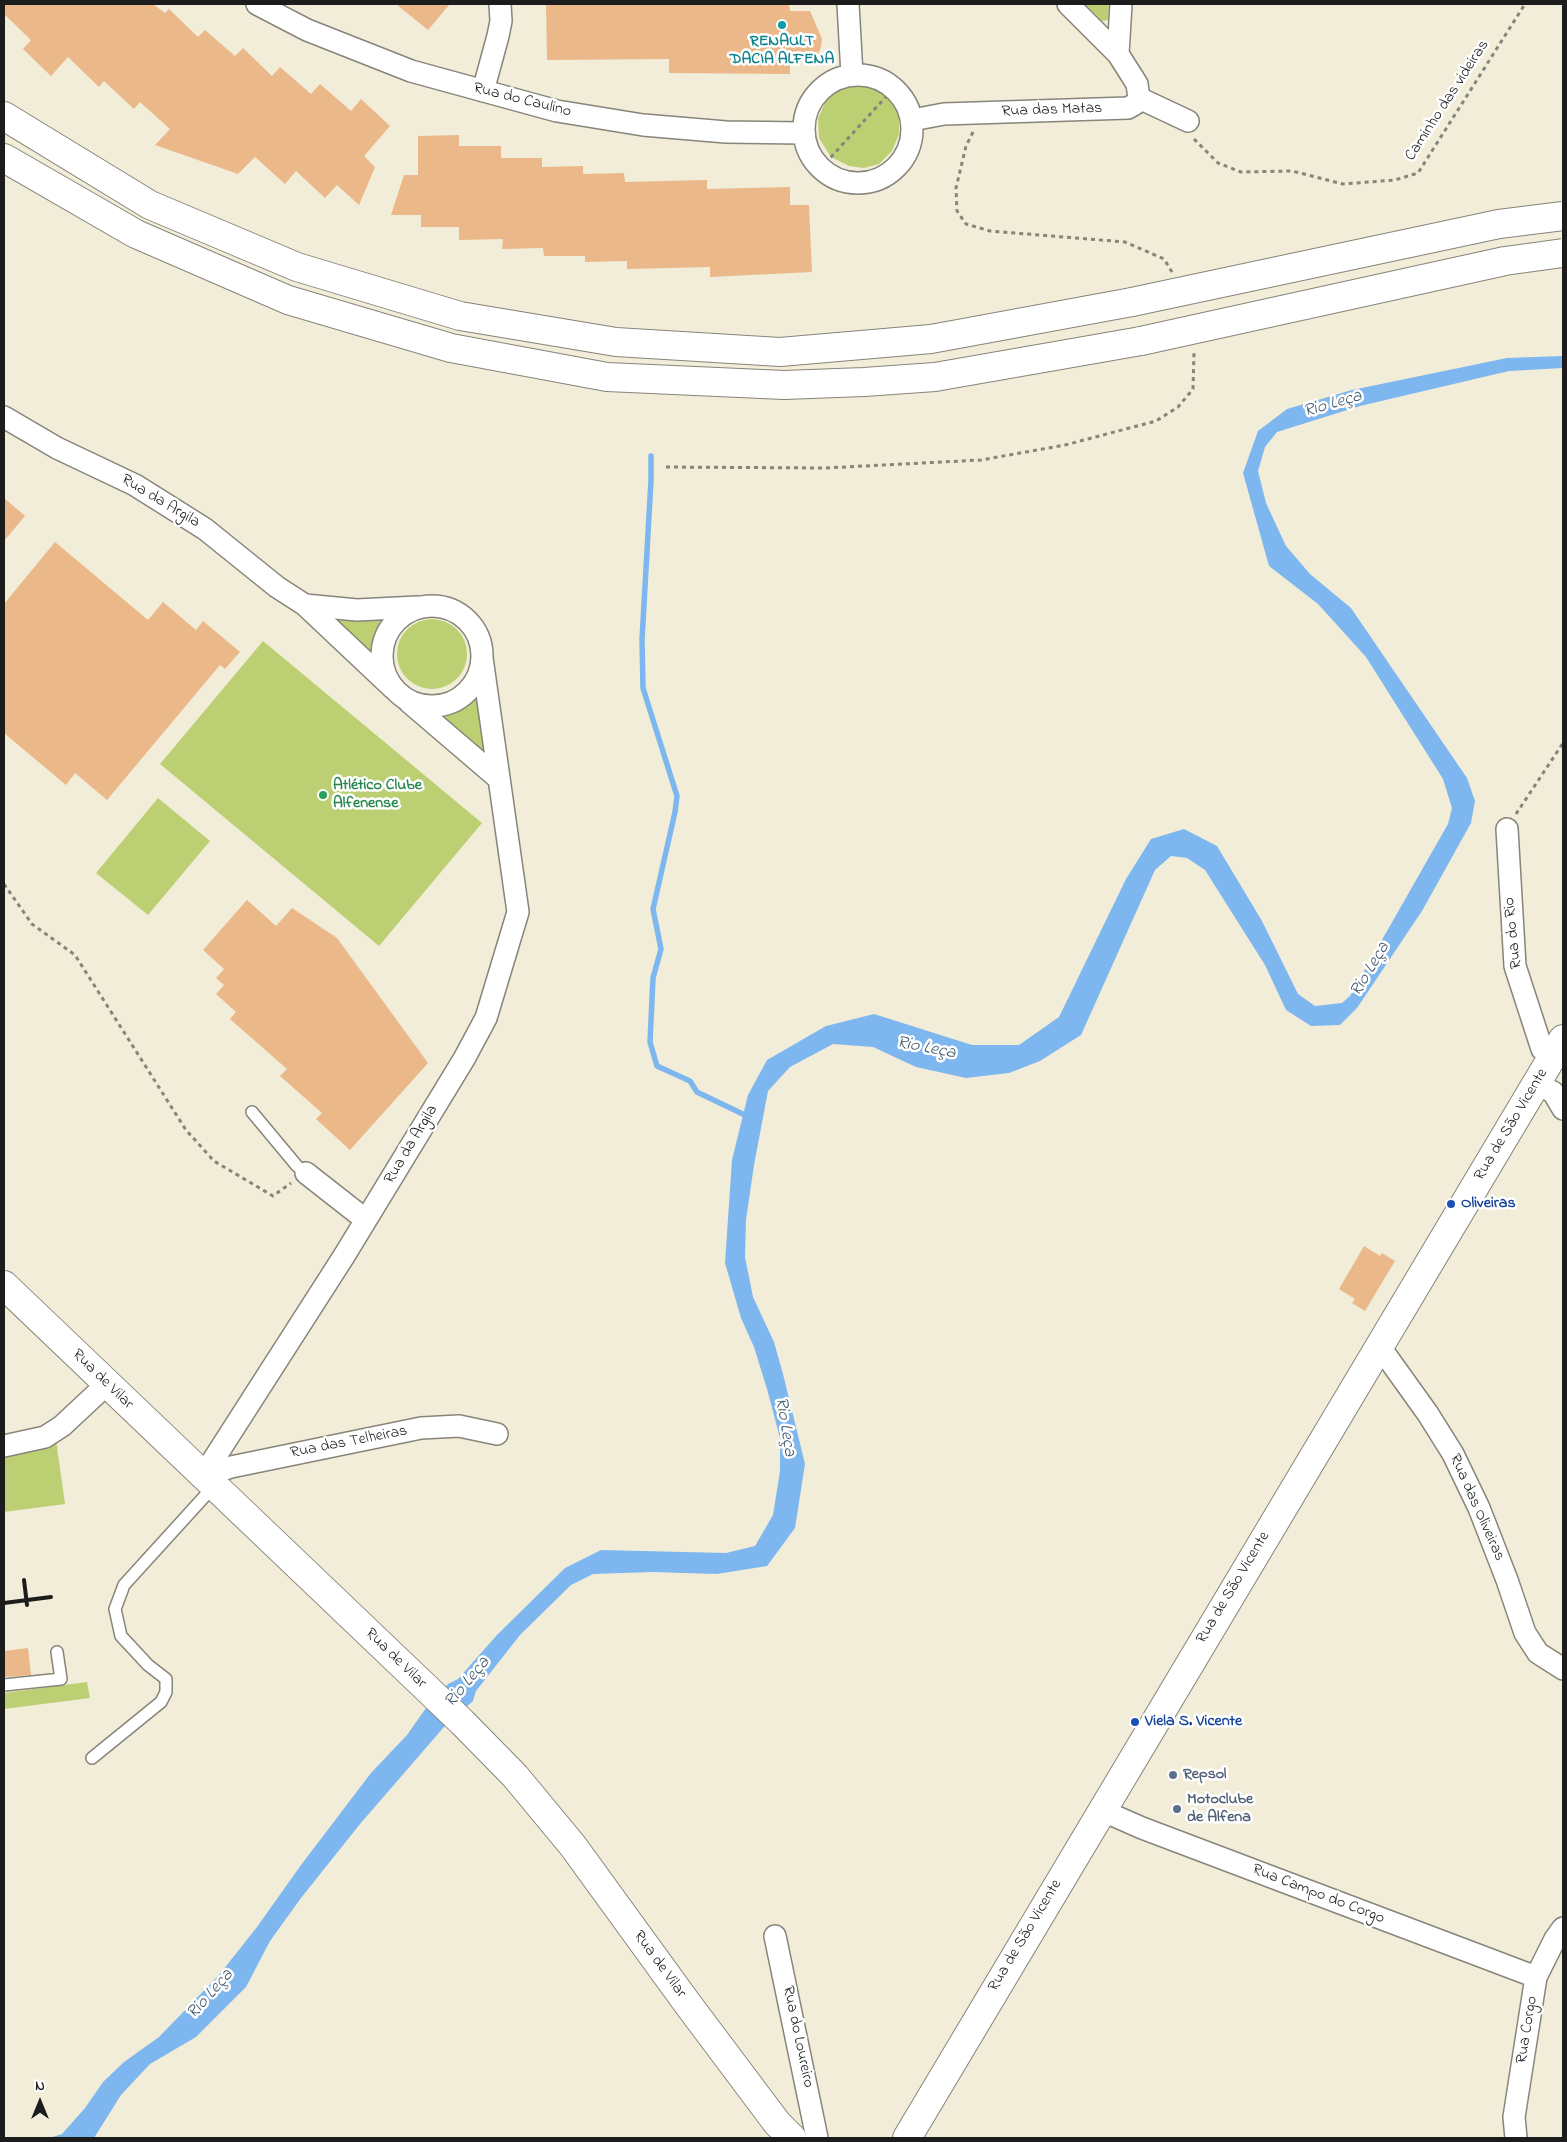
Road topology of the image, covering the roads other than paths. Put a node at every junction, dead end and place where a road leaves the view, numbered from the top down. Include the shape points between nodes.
1 (257, 4) edge
2 (500, 4) edge
3 (848, 4) edge
4 (1068, 4) edge
5 (1121, 4) edge
6 (1118, 54) junction
7 (852, 75) junction
8 (483, 91) junction
9 (1139, 98) junction
10 (4, 116) edge
11 (912, 120) junction
12 (1188, 121) road end
13 (803, 133) junction
14 (4, 158) edge
15 (1563, 216) edge
16 (1563, 253) edge
17 (4, 417) edge
18 (305, 605) junction
19 (431, 606) junction
20 (482, 658) junction
21 (399, 693) junction
22 (499, 779) junction
23 (1507, 829) road end
24 (1558, 1047) edge
25 (1536, 1084) junction
26 (1563, 1109) edge
27 (252, 1112) dead end
28 (306, 1173) joint
29 (366, 1220) junction
30 (4, 1285) edge
31 (1380, 1347) junction
32 (107, 1384) junction
33 (496, 1434) dead end
34 (4, 1446) edge
35 (209, 1481) junction
36 (57, 1652) dead end
37 (1563, 1669) edge
38 (4, 1685) edge
39 (92, 1758) dead end
40 (1101, 1810) junction
41 (1563, 1928) edge
42 (775, 1936) dead end
43 (1536, 1977) junction
44 (783, 2133) edge
45 (817, 2138) edge
46 (907, 2138) edge
47 (1516, 2138) edge

1 - 8 street, Rua do Caulino via 307,30 411,71
2 - 8 street via 501,21
3 - 7 street
4 - 6 street
5 - 6 street
6 - 9 street via 1136,84
7 - 11 street via 867,75 894,88
7 - 13 street via 821,88 807,109
8 - 13 street, Rua do Caulino via 557,111 643,125 726,132
9 - 11 street, Rua das Matas via 1128,108 944,114
9 - 12 street
10 - 15 main road, bridge via 150,205 297,267 460,316 616,342 780,352 931,339 1132,302 1499,224
11 - 13 street via 908,152 898,166 886,176 856,184 842,182 818,167 808,151
14 - 16 main road, bridge via 136,234 288,300 451,348 607,377 784,384 935,377 1141,341 1505,261
17 - 18 street, Rua da Argila via 57,448 135,485 205,529 277,587
18 - 19 street, Rua da Argila via 357,610
18 - 21 street, Rua da Argila
19 - 20 street, Rua da Argila via 447,608 473,627 480,642
19 - 21 street, Rua da Argila via 401,616 390,628 384,643 385,674
20 - 21 street, Rua da Argila via 472,685 450,703 435,706 419,704
20 - 22 street, Rua da Argila
21 - 22 street, Rua da Argila
22 - 29 street, Rua da Argila via 518,912 486,1018
23 - 24 street, Rua do Rio via 1515,966 1542,1049
24 - 25 main road, Rua de São Vicente
25 - 26 street via 1553,1092
25 - 31 main road, Rua de São Vicente
27 - 28 lane
28 - 29 street
29 - 35 street, Rua da Argila
30 - 32 main road, Rua de Vilar
31 - 37 street, Rua das Oliveiras via 1453,1454 1508,1580 1525,1633 1538,1653
31 - 40 main road, Rua de São Vicente
32 - 34 street via 62,1426 45,1437
32 - 35 main road, Rua de Vilar
33 - 35 street, Rua das Telheiras via 459,1426 421,1428 231,1467
35 - 39 lane via 124,1585 115,1609 121,1636 166,1679 166,1692 161,1702
35 - 44 main road, Rua de Vilar via 515,1776 573,1846
36 - 38 lane via 60,1678
40 - 43 street, Rua Campo do Corgo
40 - 46 main road, Rua de São Vicente
41 - 43 street, Rua Corgo
42 - 45 street, Rua do Loureiro
43 - 47 street, Rua Corgo via 1514,2117

